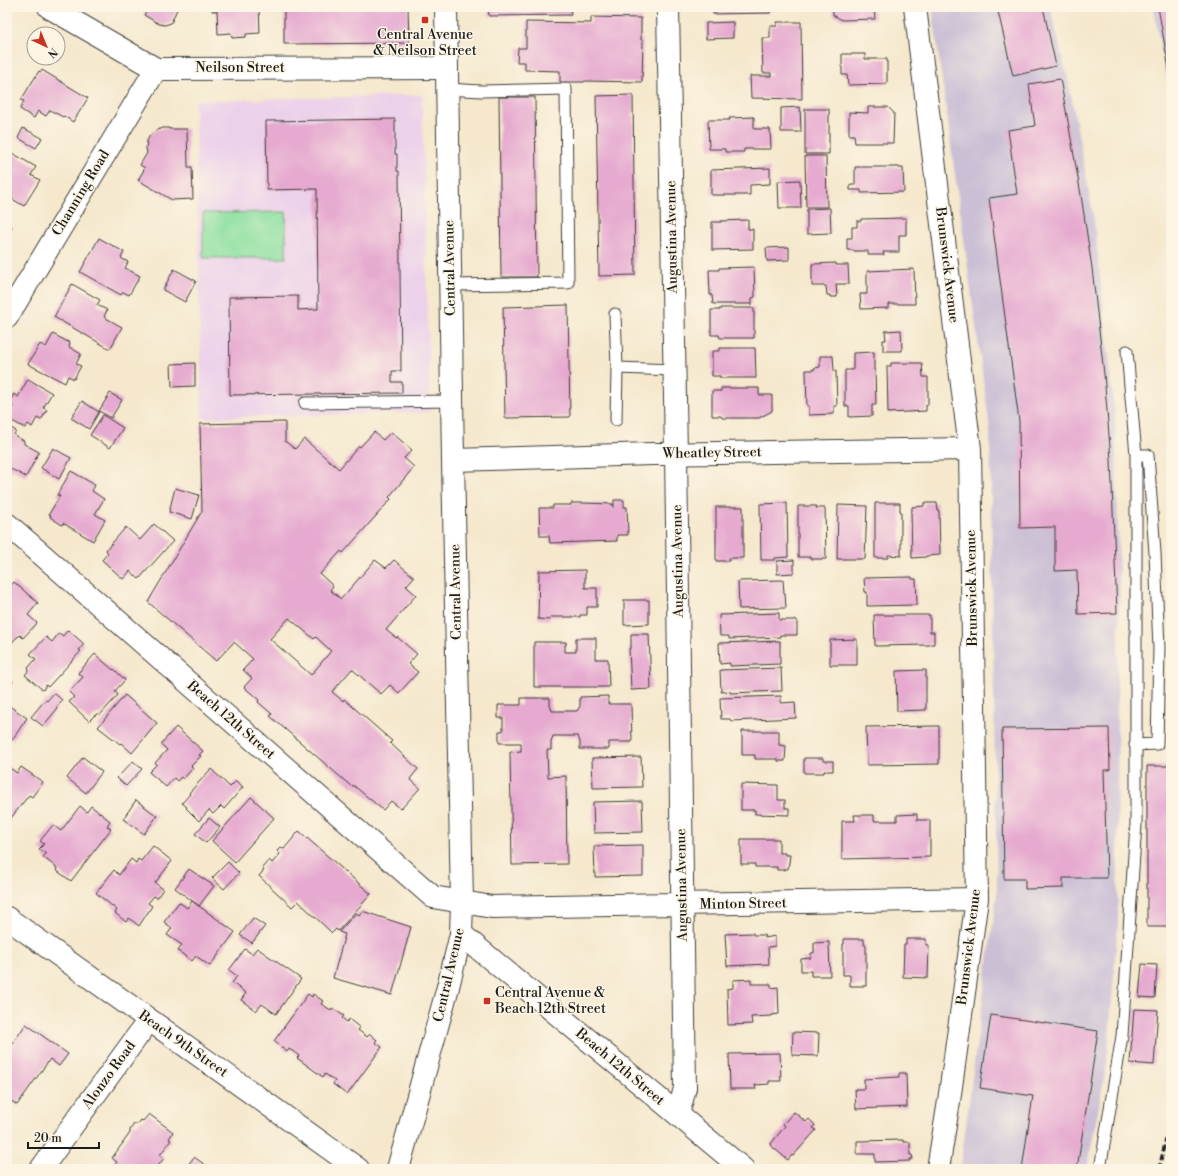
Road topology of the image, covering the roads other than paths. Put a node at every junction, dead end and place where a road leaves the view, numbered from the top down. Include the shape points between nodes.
1 (49, 7) edge
2 (446, 7) edge
3 (668, 7) edge
4 (915, 7) edge
5 (446, 68) junction
6 (156, 69) junction
7 (447, 89) junction
8 (450, 285) junction
9 (616, 314) dead end
10 (7, 317) edge
11 (1127, 351) dead end
12 (618, 368) junction
13 (675, 370) junction
14 (452, 401) junction
15 (305, 403) dead end
16 (616, 420) dead end
17 (970, 449) junction
18 (676, 454) junction
19 (1136, 455) junction
20 (453, 460) junction
21 (7, 524) edge
22 (1136, 745) junction
23 (977, 899) junction
24 (462, 902) junction
25 (682, 905) junction
26 (7, 918) edge
27 (461, 934) junction
28 (149, 1020) junction
29 (678, 1115) junction
30 (41, 1169) edge
31 (358, 1169) edge
32 (398, 1169) edge
33 (743, 1169) edge
34 (938, 1169) edge
35 (1100, 1169) edge

1 - 6 street
2 - 5 street, Central Avenue
3 - 13 street, Augustina Avenue
4 - 17 street, Brunswick Avenue
5 - 6 street, Neilson Street
5 - 7 street, Central Avenue
6 - 10 street, Channing Road
7 - 8 street, Central Avenue
7 - 8 lane via 566,89 568,283
8 - 14 street, Central Avenue
9 - 12 lane
11 - 19 lane
12 - 13 lane
12 - 16 lane
13 - 18 street, Augustina Avenue
14 - 15 lane
14 - 20 street, Central Avenue
17 - 18 street, Wheatley Street
17 - 23 street, Brunswick Avenue
18 - 20 street, Wheatley Street
18 - 25 street, Augustina Avenue
19 - 22 lane
19 - 22 lane via 1148,455 1159,648 1157,744
20 - 24 street, Central Avenue
21 - 24 street, Beach 12th Street via 433,897
22 - 35 lane via 1136,824 1122,1036
23 - 25 street, Minton Street
23 - 34 street, Brunswick Avenue
24 - 25 street, Minton Street via 492,907
24 - 27 street, Central Avenue
25 - 29 street, Augustina Avenue via 685,1088
26 - 28 street, Beach 9th Street
27 - 29 street, Beach 12th Street
27 - 32 street, Central Avenue
28 - 30 street, Alonzo Road
28 - 31 street, Beach 9th Street
29 - 33 street, Beach 12th Street

